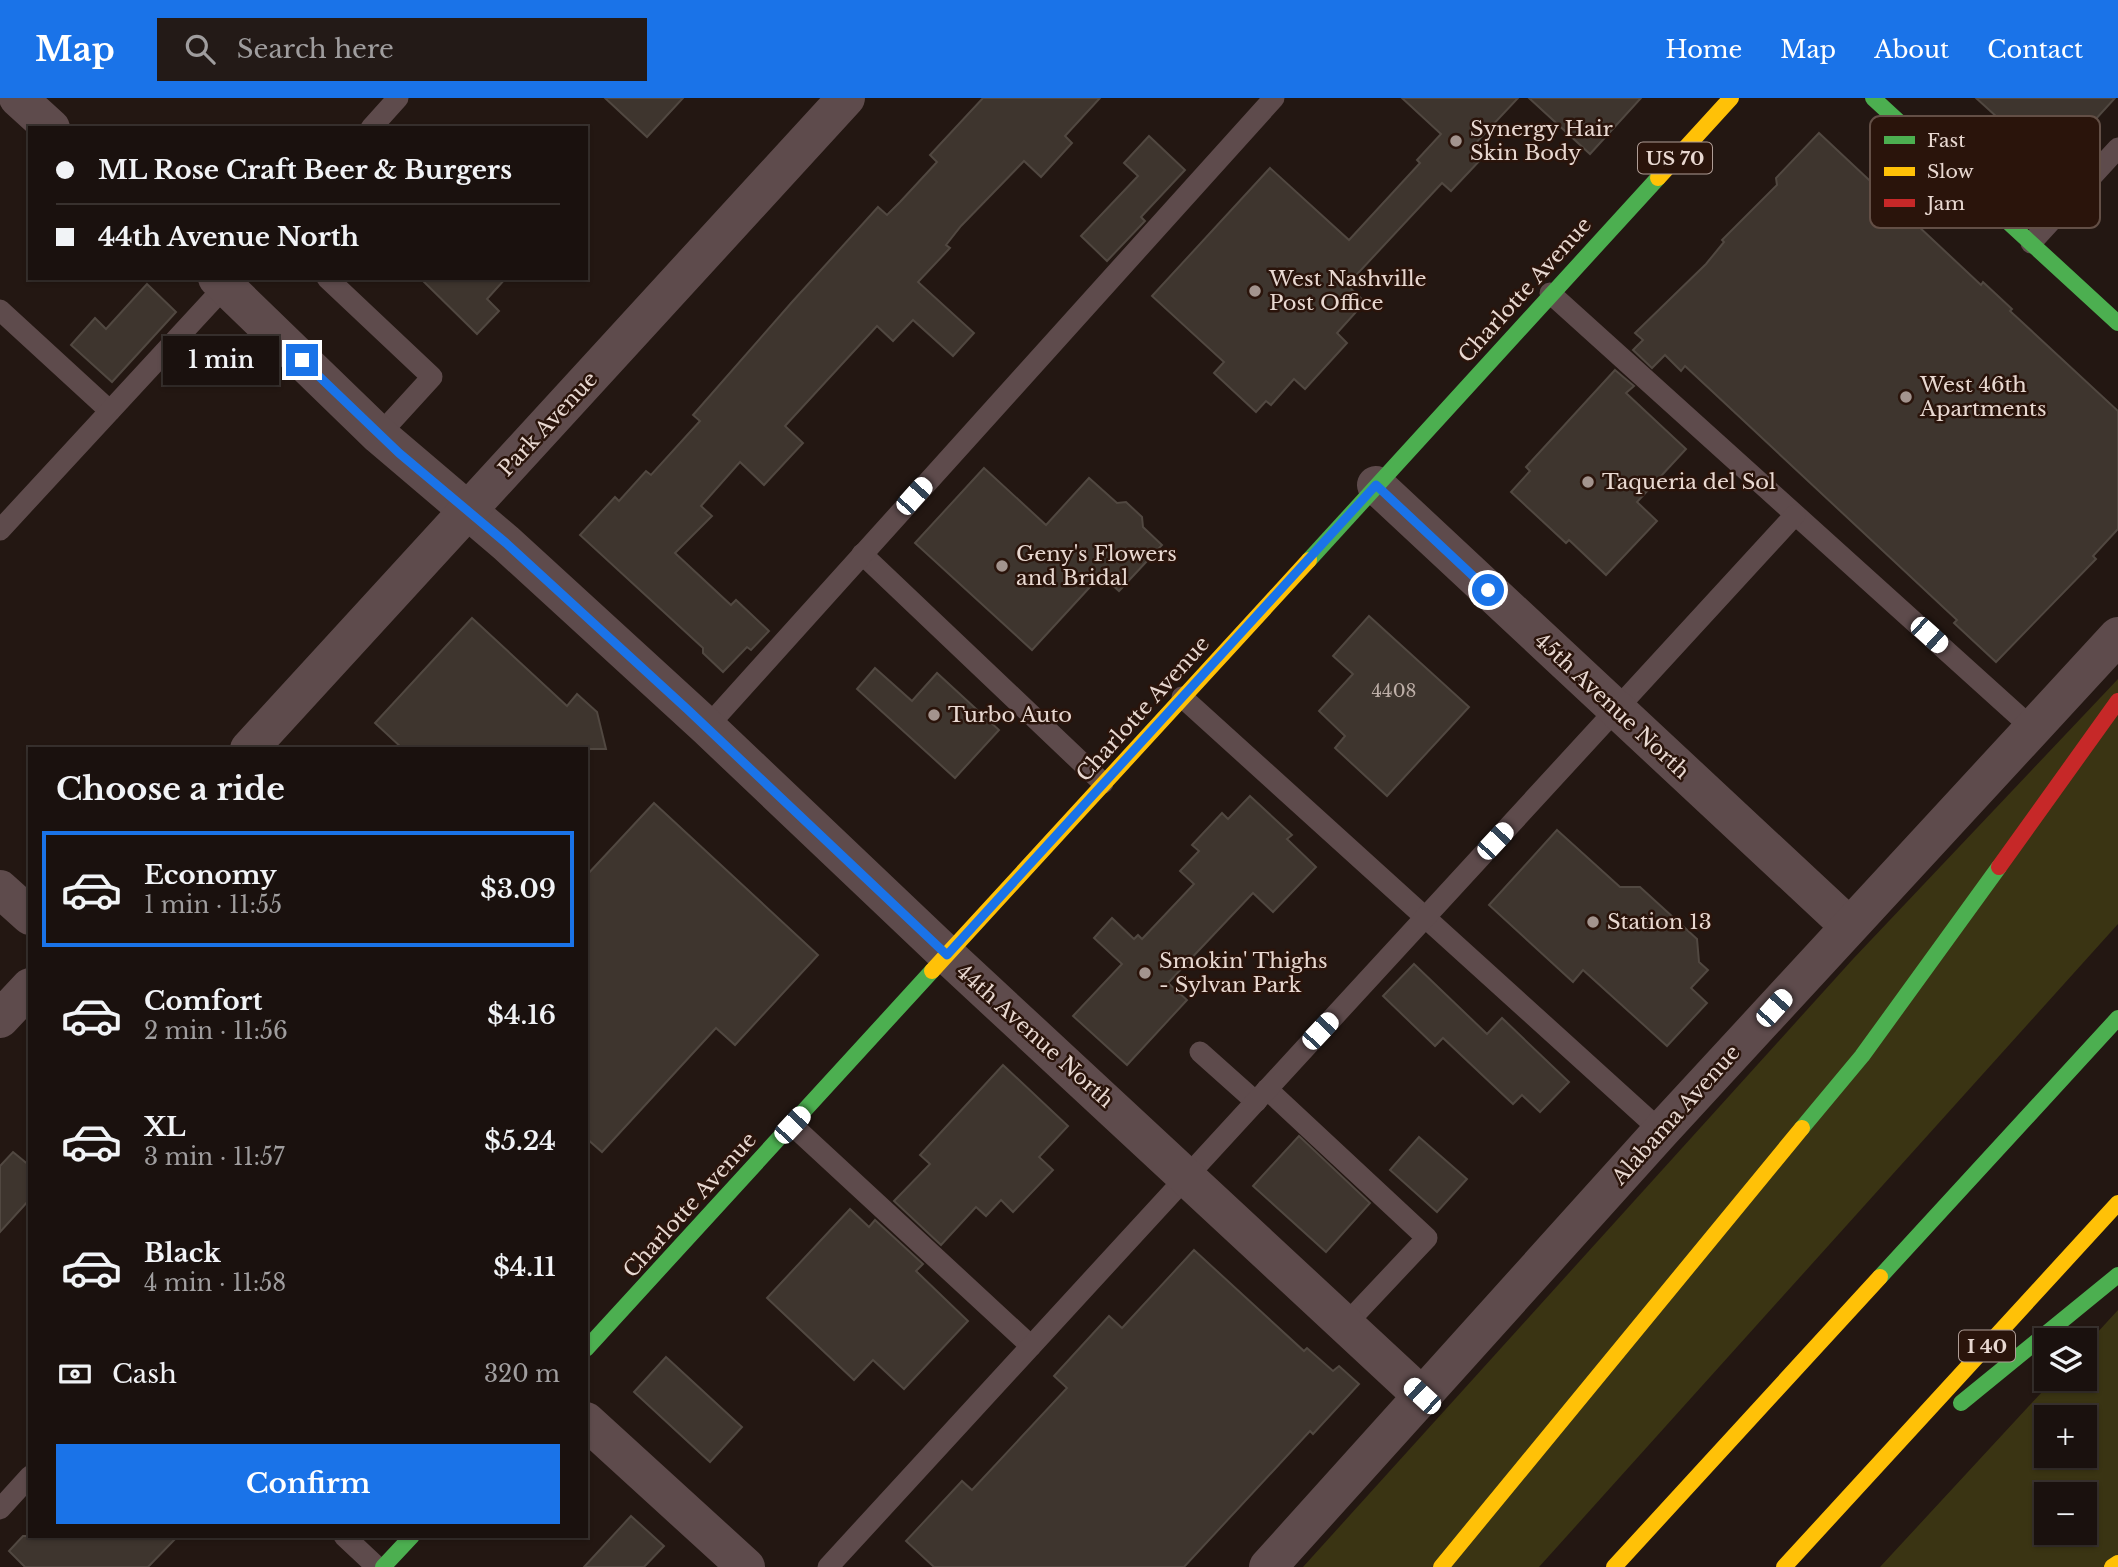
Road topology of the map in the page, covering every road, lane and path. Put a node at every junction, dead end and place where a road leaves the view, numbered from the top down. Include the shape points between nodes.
1 (18, 98) edge
2 (398, 98) edge
3 (846, 98) edge
4 (1274, 98) edge
5 (1731, 98) edge
6 (1873, 98) edge
7 (1893, 116) edge
8 (49, 126) edge
9 (373, 126) edge
10 (2118, 148) edge
11 (2100, 168) edge
12 (2016, 228) edge
13 (2046, 228) edge
14 (2032, 243) junction
15 (329, 280) edge
16 (225, 281) edge
17 (1550, 293) junction
18 (0, 310) edge
19 (2114, 311) edge
20 (110, 411) junction
21 (379, 435) junction
22 (1376, 485) junction
23 (469, 509) junction
24 (1795, 515) junction
25 (0, 530) edge
26 (862, 554) junction
27 (2118, 636) edge
28 (1182, 697) junction
29 (2118, 701) edge
30 (1616, 709) junction
31 (707, 727) junction
32 (2035, 730) junction
33 (251, 747) edge
34 (1103, 783) junction
35 (0, 889) edge
36 (28, 914) edge
37 (1425, 916) junction
38 (1849, 926) junction
39 (947, 955) junction
40 (28, 989) edge
41 (2118, 1018) edge
42 (0, 1019) edge
43 (1200, 1052) dead end
44 (1261, 1095) junction
45 (792, 1125) junction
46 (1661, 1131) junction
47 (1188, 1175) junction
48 (2118, 1203) edge
49 (2118, 1275) edge
50 (1346, 1324) junction
51 (1031, 1346) junction
52 (588, 1347) edge
53 (1422, 1396) junction
54 (588, 1423) edge
55 (28, 1478) edge
56 (1857, 1488) junction
57 (0, 1509) edge
58 (346, 1538) edge
59 (410, 1538) edge
60 (2118, 1563) edge
61 (377, 1567) edge
62 (383, 1567) edge
63 (746, 1567) edge
64 (828, 1567) edge
65 (1268, 1567) edge
66 (1441, 1567) edge
67 (1614, 1567) edge
68 (1784, 1567) edge
69 (2112, 1567) edge

1 - 8 street
2 - 9 lane
3 - 23 street, Park Avenue
4 - 26 lane
5 - 17 main road, Charlotte Avenue / US 70
6 - 7 main road
10 - 11 lane
12 - 14 main road
13 - 14 lane
14 - 19 main road
15 - 21 lane via 432,377
16 - 20 lane
16 - 21 street, 44th Avenue North
17 - 22 main road, Charlotte Avenue / US 70
17 - 24 lane
18 - 20 lane
20 - 25 lane
21 - 23 street, 44th Avenue North
22 - 28 main road, Charlotte Avenue / US 70
22 - 30 street, 45th Avenue North
23 - 31 street, 44th Avenue North
23 - 33 street, Park Avenue
24 - 30 lane
24 - 32 lane
26 - 31 lane
26 - 34 lane
27 - 32 street, Alabama Avenue
28 - 34 main road, Charlotte Avenue / US 70
28 - 37 lane
29 - 66 main road via 1862,1056
30 - 37 lane
30 - 38 street, 45th Avenue North
31 - 39 street, 44th Avenue North
32 - 38 street, Alabama Avenue
34 - 39 main road, Charlotte Avenue / US 70
35 - 36 street
37 - 44 lane
37 - 46 lane
38 - 46 street, Alabama Avenue
39 - 45 main road, Charlotte Avenue / US 70
39 - 47 street, 44th Avenue North
40 - 42 street
41 - 67 main road
43 - 44 lane
44 - 47 lane
44 - 50 lane via 1427,1238
45 - 51 lane
45 - 52 main road, Charlotte Avenue / US 70
46 - 53 street, Alabama Avenue
47 - 50 street, 44th Avenue North
47 - 51 lane
48 - 56 main road, I 40
49 - 56 main road
50 - 53 street, 44th Avenue North
51 - 64 lane
53 - 65 street, Alabama Avenue
54 - 63 street
55 - 57 lane
56 - 68 main road, I 40
58 - 61 lane
59 - 62 main road
60 - 69 main road

